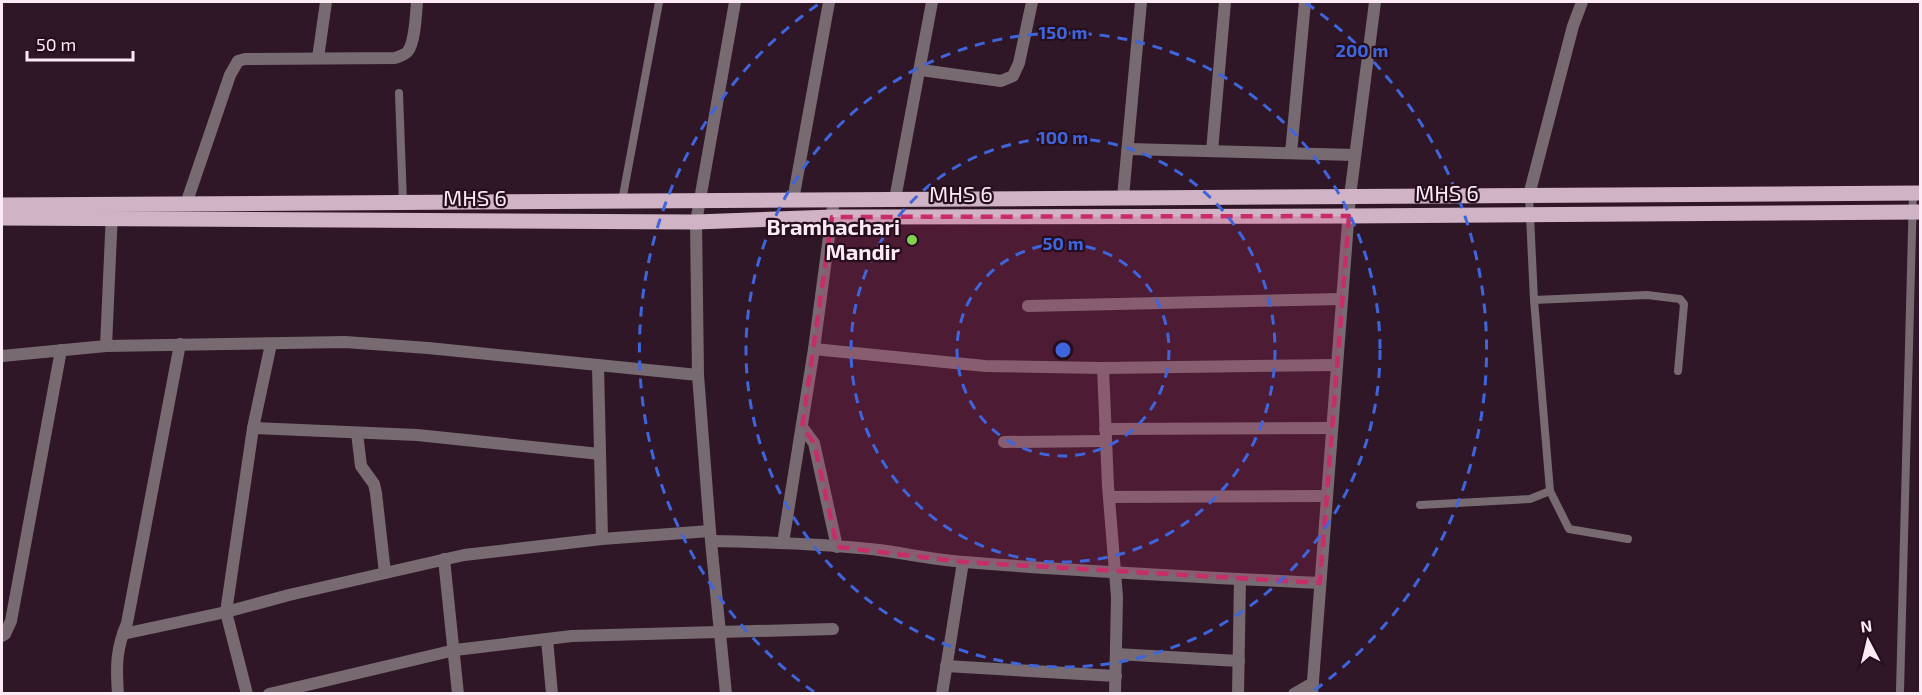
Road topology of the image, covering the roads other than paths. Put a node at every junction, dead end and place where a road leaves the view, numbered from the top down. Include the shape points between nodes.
1 (326, 2) edge
2 (417, 2) edge
3 (659, 2) edge
4 (735, 2) edge
5 (829, 2) edge
6 (933, 2) edge
7 (1032, 2) edge
8 (1141, 2) edge
9 (1225, 2) edge
10 (1305, 2) edge
11 (1375, 2) edge
12 (1582, 2) edge
13 (318, 58) junction
14 (921, 70) junction
15 (399, 93) dead end
16 (1128, 149) junction
17 (1212, 151) junction
18 (1291, 153) junction
19 (1355, 155) junction
20 (1917, 193) edge
21 (1529, 195) junction
22 (1350, 196) junction
23 (1123, 198) junction
24 (834, 199) junction
25 (895, 199) junction
26 (793, 200) junction
27 (622, 201) junction
28 (698, 201) junction
29 (403, 202) junction
30 (186, 204) junction
31 (2, 206) edge
32 (112, 212) junction
33 (1916, 212) edge
34 (1530, 215) junction
35 (1349, 216) junction
36 (832, 217) junction
37 (2, 218) edge
38 (696, 222) junction
39 (1342, 299) junction
40 (1534, 300) junction
41 (1028, 306) dead end
42 (180, 344) junction
43 (271, 344) junction
44 (106, 346) junction
45 (814, 349) junction
46 (61, 350) junction
47 (2, 356) edge
48 (598, 365) junction
49 (1337, 365) junction
50 (1103, 368) junction
51 (1678, 371) dead end
52 (698, 375) junction
53 (801, 427) junction
54 (253, 428) junction
55 (1332, 428) junction
56 (357, 433) junction
57 (1105, 435) junction
58 (1004, 442) dead end
59 (600, 454) junction
60 (1550, 491) junction
61 (1327, 496) junction
62 (1109, 497) junction
63 (1420, 505) dead end
64 (711, 536) junction
65 (602, 539) junction
66 (1628, 539) dead end
67 (783, 543) junction
68 (837, 547) junction
69 (444, 559) junction
70 (963, 562) junction
71 (386, 573) junction
72 (1114, 573) junction
73 (1240, 579) junction
74 (1320, 583) junction
75 (226, 612) junction
76 (833, 629) dead end
77 (720, 630) junction
78 (123, 634) junction
79 (2, 636) edge
80 (547, 639) junction
81 (454, 650) junction
82 (1116, 654) junction
83 (1239, 662) junction
84 (946, 666) junction
85 (1116, 676) junction
86 (1313, 688) edge
87 (1900, 691) dead end
88 (118, 693) edge
89 (247, 693) edge
90 (274, 693) edge
91 (458, 693) edge
92 (552, 693) edge
93 (726, 693) edge
94 (942, 693) edge
95 (1115, 693) edge
96 (1238, 693) edge
97 (1294, 693) edge

1 - 13 street
2 - 13 street via 409,50 403,55
3 - 27 lane
4 - 28 street
5 - 26 street
6 - 14 street
7 - 14 street via 1013,76 1001,81
8 - 16 street
9 - 17 street
10 - 18 street
11 - 19 street
12 - 21 street
13 - 30 street via 238,61
14 - 25 street
15 - 29 lane
16 - 17 street
16 - 23 street
17 - 18 street
18 - 19 street
19 - 22 street
20 - 21 main road
20 - 33 lane
21 - 22 main road
21 - 34 lane
22 - 23 main road
22 - 35 street
23 - 25 main road
24 - 25 main road
24 - 26 main road
24 - 36 street
26 - 28 main road
27 - 28 main road
27 - 29 main road
28 - 38 street
29 - 30 main road
30 - 32 main road
31 - 32 main road
32 - 37 main road, MHS 6
32 - 38 main road, MHS 6
32 - 44 street
33 - 34 main road, MHS 6
33 - 87 lane
34 - 35 main road, MHS 6
34 - 40 lane
35 - 36 main road, MHS 6
35 - 39 street
36 - 38 main road, MHS 6
36 - 45 street
38 - 52 street
39 - 41 street
39 - 49 street
40 - 51 lane via 1647,295 1680,299 1684,304
40 - 60 lane
42 - 43 street
42 - 44 street
42 - 78 street
43 - 48 street via 345,342
43 - 54 street
44 - 46 street
45 - 50 street via 985,366
45 - 53 street
46 - 47 street
46 - 79 street via 11,621
48 - 52 street
48 - 59 street
49 - 50 street
49 - 55 street
50 - 57 street
52 - 64 street
53 - 67 street
53 - 68 street via 814,443
54 - 56 street
54 - 75 street
55 - 57 street
55 - 61 street
56 - 59 street via 417,435
56 - 71 street via 361,466 376,493
57 - 58 street
57 - 62 street
59 - 65 street
60 - 63 lane via 1530,499
60 - 66 lane via 1569,529
61 - 62 street
61 - 74 street
62 - 72 street
64 - 65 street
64 - 67 street
64 - 77 street
65 - 69 street
67 - 68 street
68 - 70 street
69 - 71 street
69 - 81 street
70 - 72 street
70 - 84 street
71 - 75 street
72 - 73 street
72 - 82 street via 1118,597
73 - 74 street
73 - 83 street
74 - 86 street
75 - 78 street
75 - 89 street
76 - 77 street
77 - 80 street
77 - 93 street
78 - 88 street via 116,666
80 - 81 street
80 - 92 street
81 - 90 street
81 - 91 street
82 - 83 street
82 - 85 street
83 - 96 street
84 - 85 street
84 - 94 street
85 - 95 street
86 - 97 street

